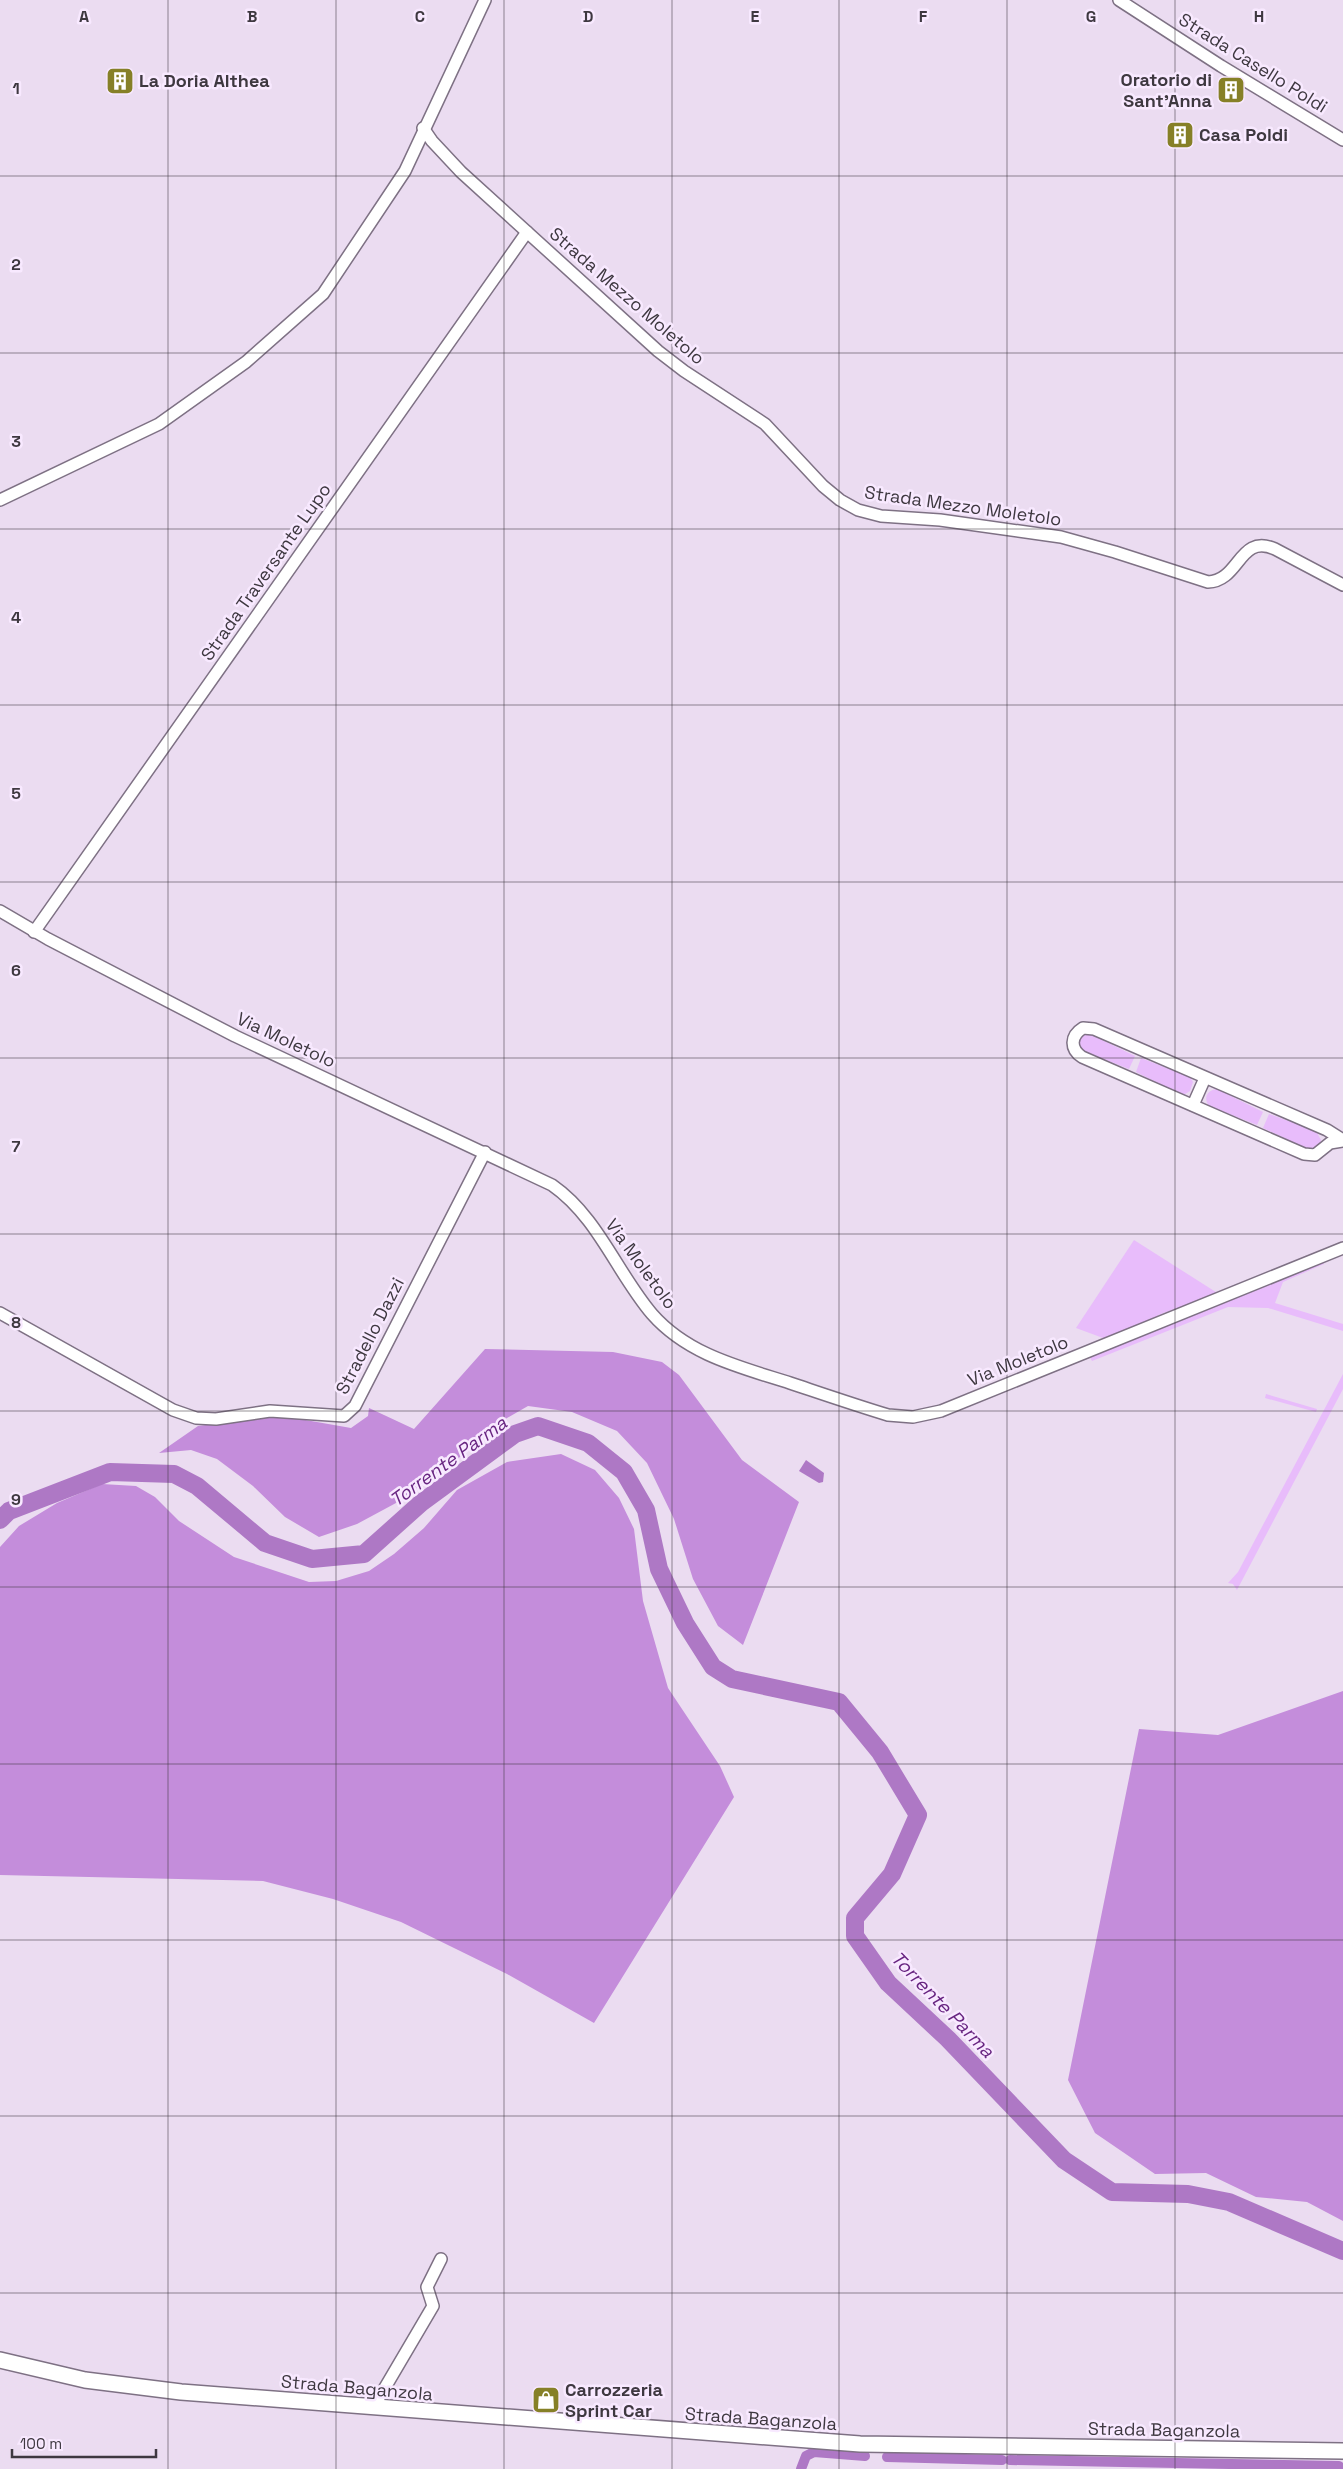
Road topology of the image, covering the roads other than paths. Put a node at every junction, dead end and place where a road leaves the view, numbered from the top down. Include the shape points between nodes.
1 (485, 0) edge
2 (1119, 0) edge
3 (423, 128) junction
4 (1343, 140) edge
5 (527, 232) junction
6 (0, 500) edge
7 (1343, 585) edge
8 (0, 911) edge
9 (34, 932) junction
10 (1205, 1078) junction
11 (1193, 1105) junction
12 (1316, 1126) junction
13 (1343, 1140) edge
14 (1324, 1149) junction
15 (485, 1152) junction
16 (1343, 1248) edge
17 (0, 1312) edge
18 (441, 2260) dead end
19 (0, 2360) edge
20 (373, 2408) junction
21 (1342, 2452) edge

1 - 3 street
2 - 4 street, Strada Casello Poldi
3 - 5 street, Strada Mezzo Moletolo via 452,163
3 - 6 street via 405,171 322,294 246,362 159,424
5 - 7 street, Strada Mezzo Moletolo via 666,357 759,419 823,486 858,510 881,516 940,520 1061,537 1208,582 1223,579 1249,550 1264,545
5 - 9 street, Strada Traversante Lupo
8 - 9 street, Via Moletolo
9 - 15 street, Via Moletolo via 235,1036
10 - 11 street
10 - 11 street via 1091,1028 1083,1028 1074,1037 1073,1046 1080,1056
10 - 12 street
11 - 14 street via 1307,1155 1318,1154
12 - 13 street
12 - 14 street via 1326,1136
13 - 14 street via 1332,1142
15 - 16 street, Via Moletolo via 541,1178 570,1199 592,1225 652,1313 683,1341 726,1362 900,1417 919,1417 941,1411
15 - 17 street, Stradello Dazzi via 356,1406 344,1416 270,1411 216,1419 196,1418 173,1410
18 - 20 street via 426,2287 433,2306
19 - 20 main road, Strada Baganzola via 63,2376 129,2386
20 - 21 main road, Strada Baganzola via 884,2445

